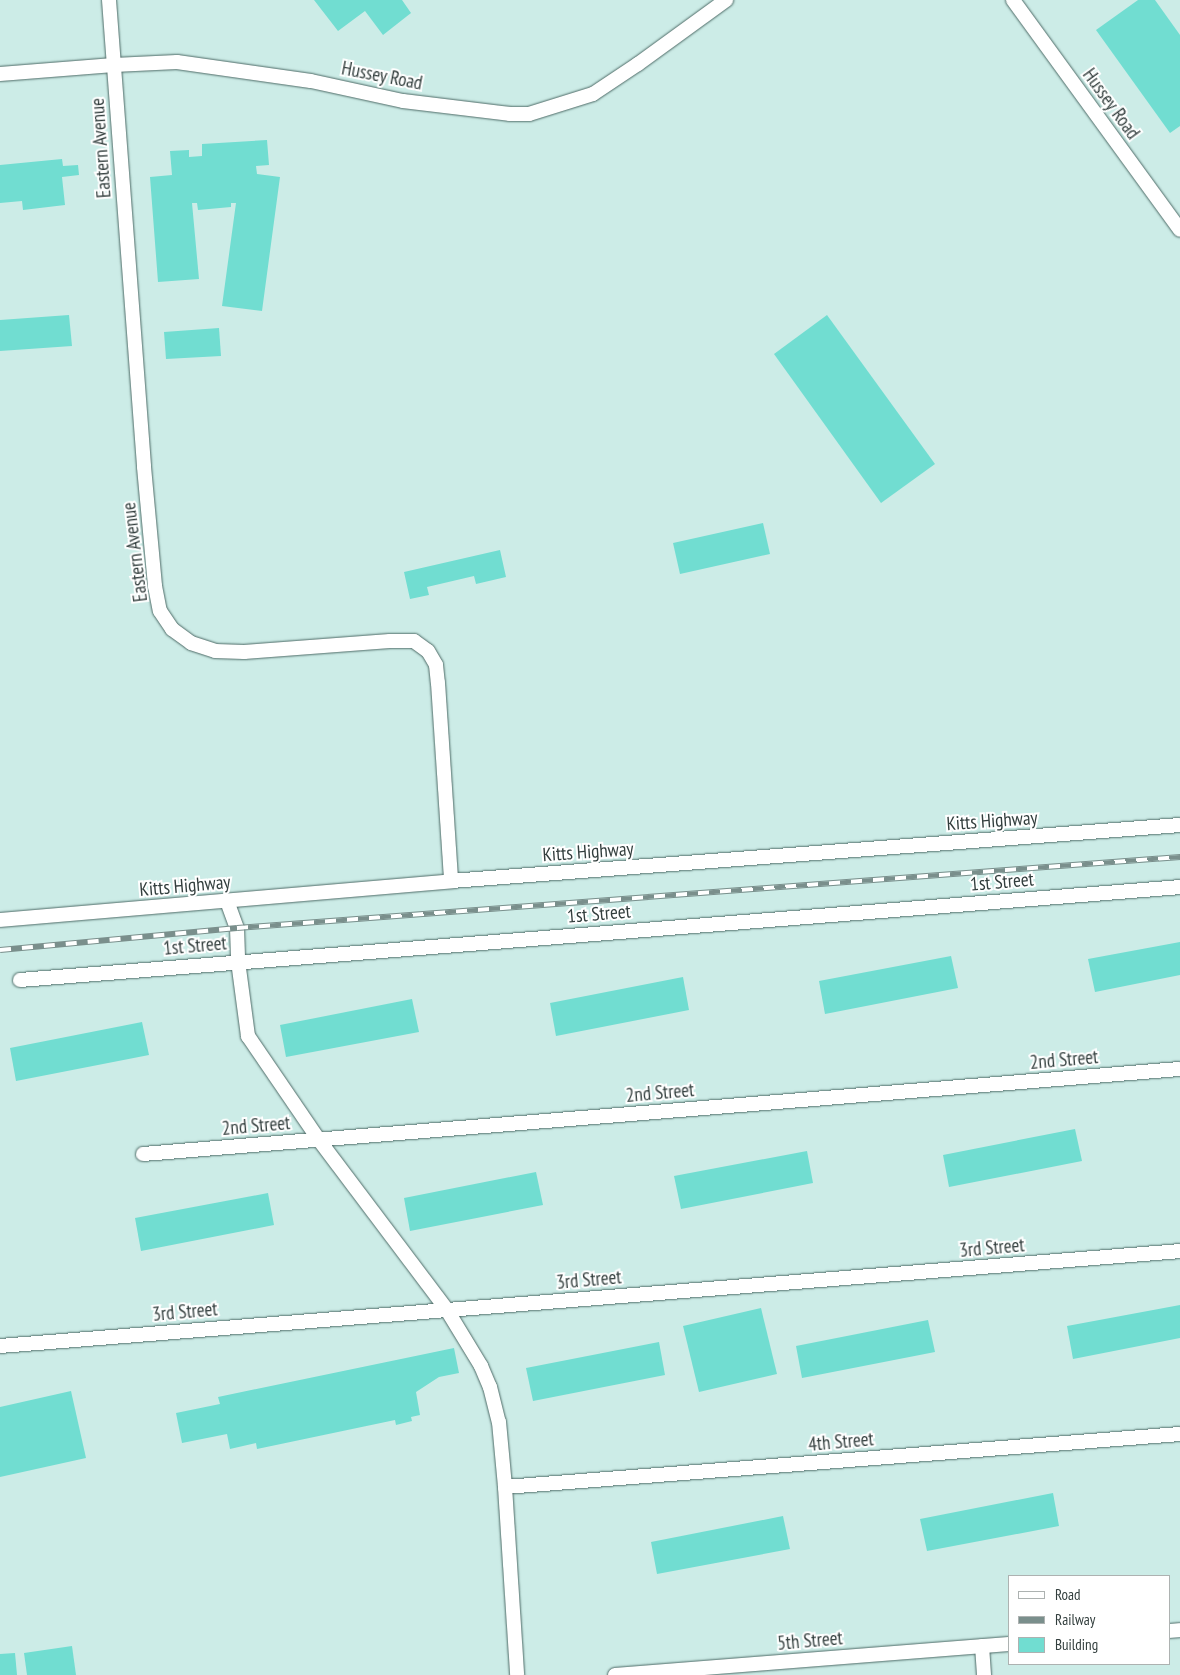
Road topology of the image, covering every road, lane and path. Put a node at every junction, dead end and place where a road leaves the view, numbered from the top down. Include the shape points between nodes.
1 (109, 0) edge
2 (726, 0) edge
3 (1013, 0) edge
4 (114, 65) junction
5 (0, 74) edge
6 (1180, 230) edge
7 (1180, 825) edge
8 (451, 881) junction
9 (1180, 887) edge
10 (228, 901) junction
11 (0, 920) edge
12 (238, 961) junction
13 (20, 980) dead end
14 (1180, 1069) edge
15 (319, 1140) junction
16 (143, 1154) dead end
17 (1180, 1251) edge
18 (447, 1310) junction
19 (0, 1346) edge
20 (1180, 1434) edge
21 (505, 1487) junction
22 (1008, 1644) edge
23 (982, 1646) junction
24 (518, 1675) edge
25 (615, 1675) edge
26 (984, 1675) edge

1 - 4 street, Eastern Avenue
2 - 4 street, Hussey Road via 593,94 529,114 403,100 221,67 177,62
3 - 6 street, Hussey Road
4 - 5 street, Hussey Road
4 - 8 street, Eastern Avenue via 144,467 160,611 172,629 191,643 216,651 244,652 390,641 414,641 428,651 436,665 438,683
7 - 8 street, Kitts Highway
8 - 10 street, Kitts Highway
9 - 12 street, 1st Street
10 - 11 street, Kitts Highway
10 - 12 street via 237,928
12 - 13 street, 1st Street
12 - 15 street via 248,1036
14 - 15 street, 2nd Street
15 - 16 street, 2nd Street
15 - 18 street
17 - 18 street, 3rd Street
18 - 19 street, 3rd Street
18 - 21 street via 482,1366 490,1388 499,1422
20 - 21 street, 4th Street
21 - 24 street
22 - 23 street, 5th Street
23 - 25 street, 5th Street
23 - 26 street

